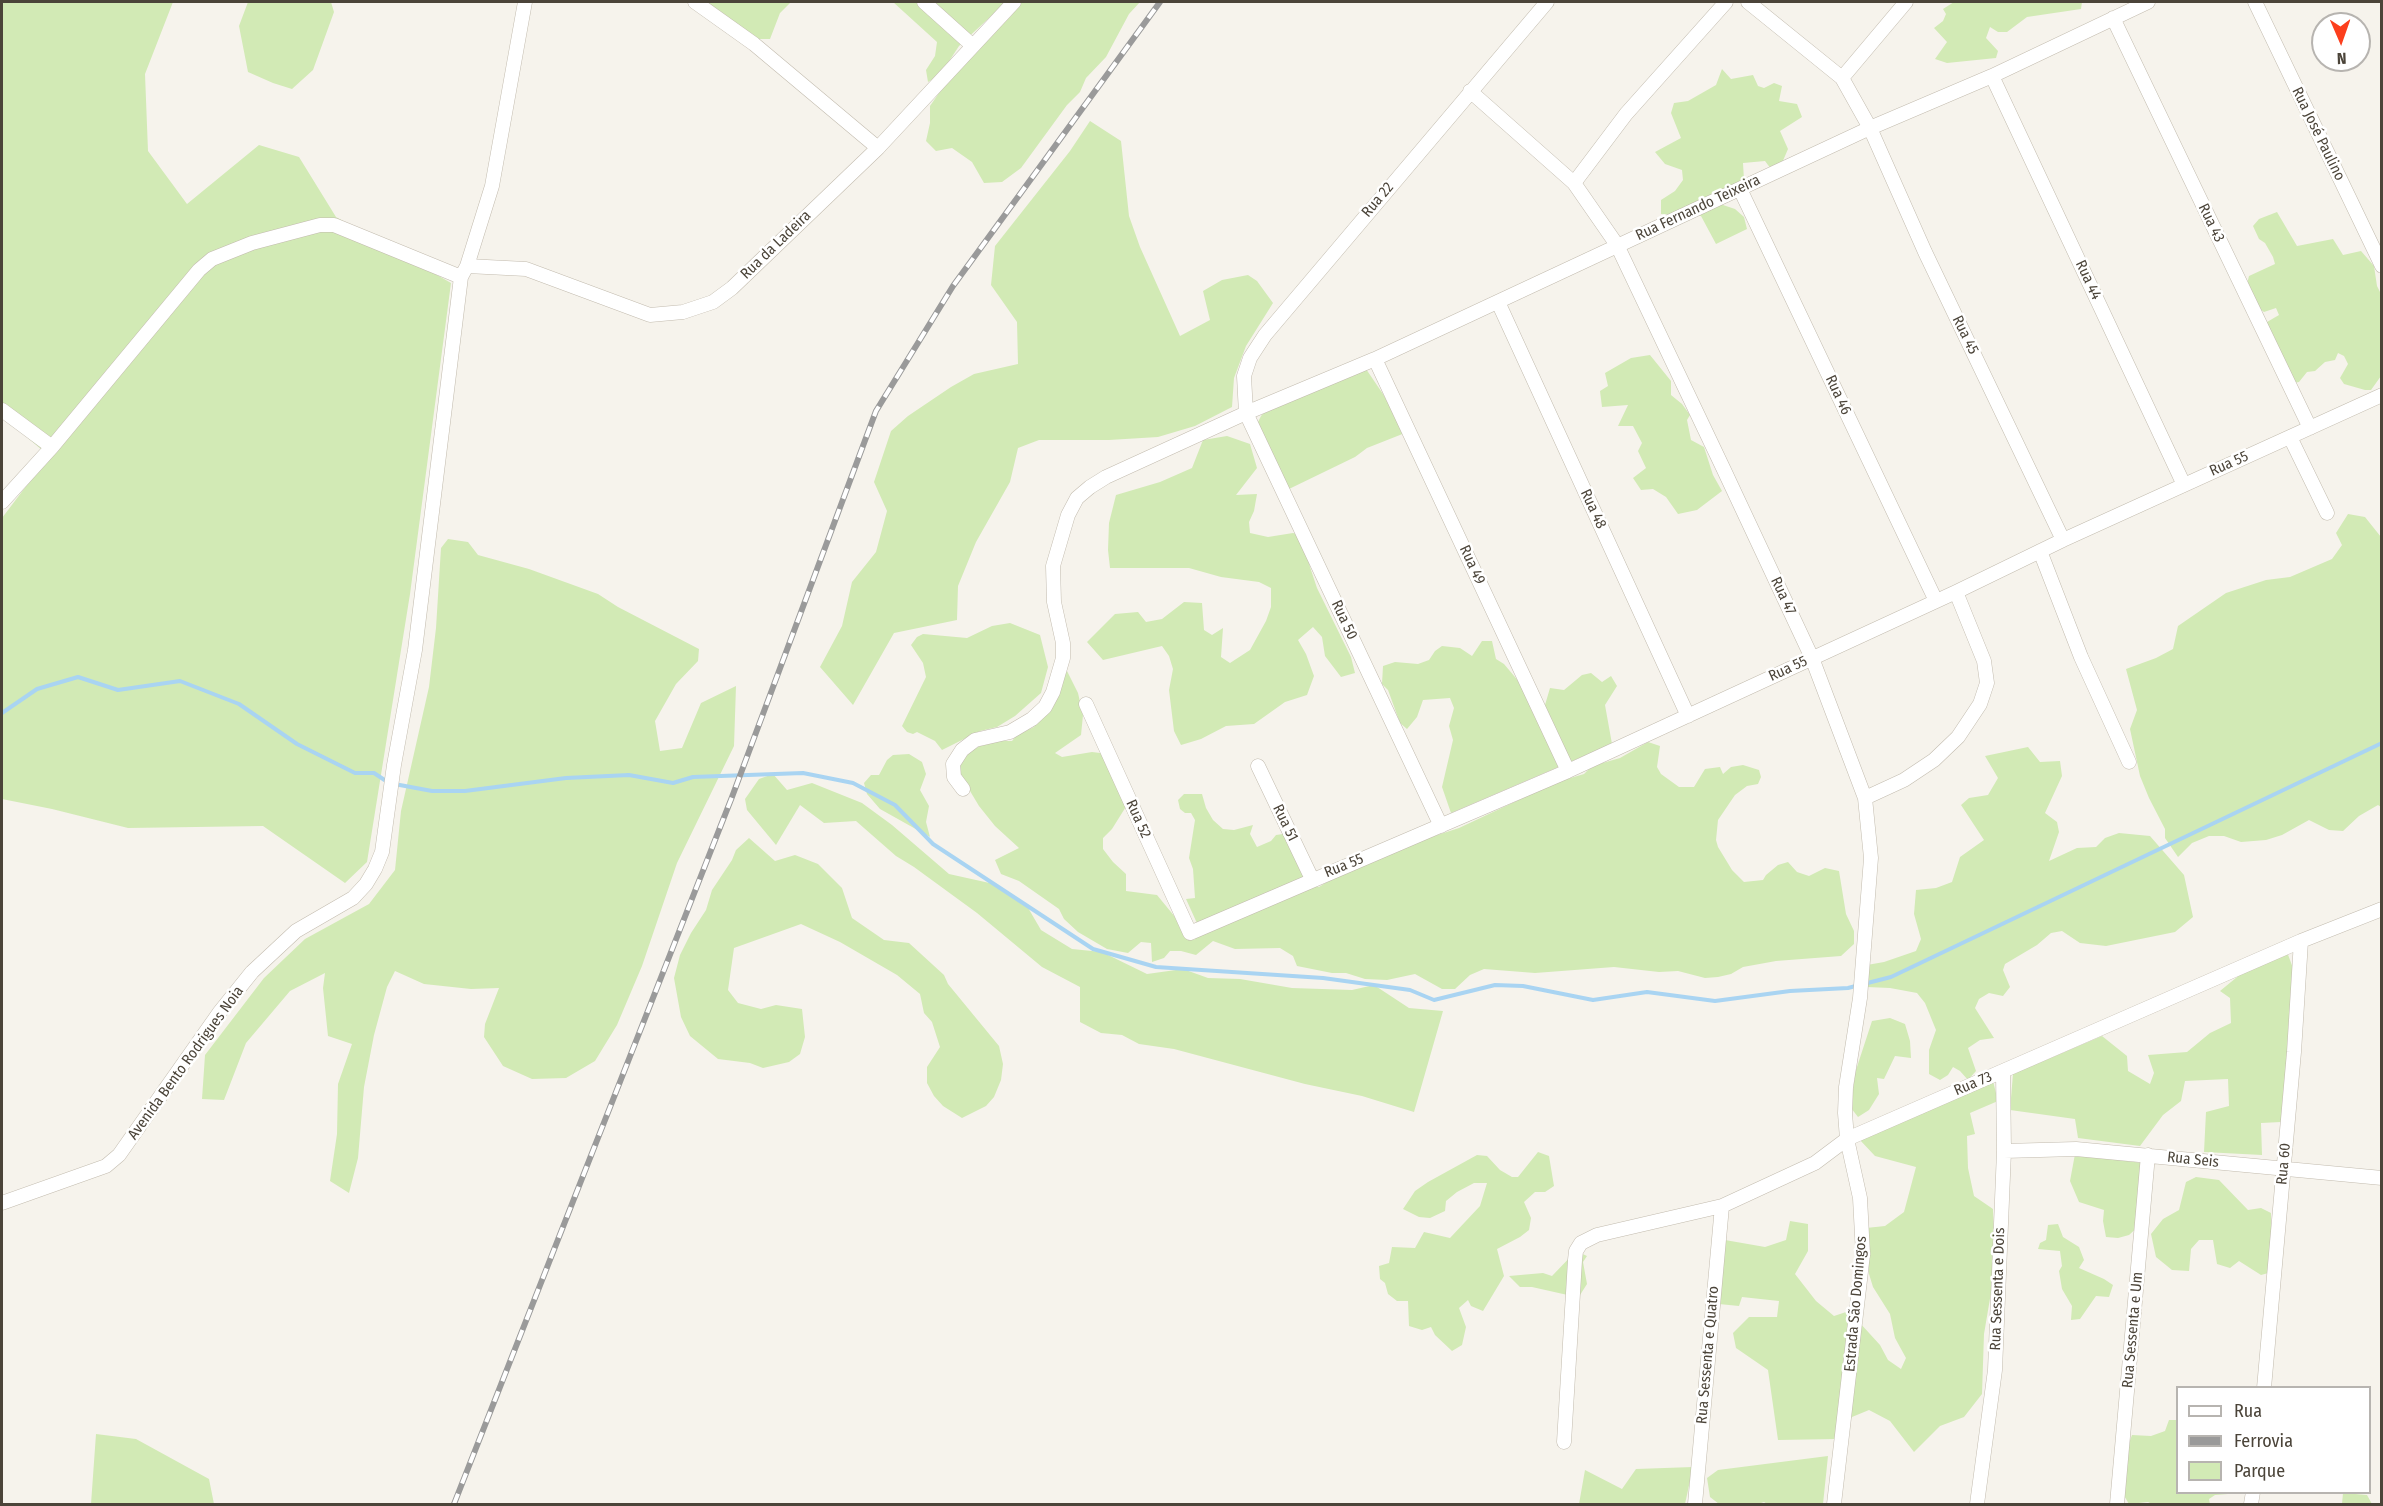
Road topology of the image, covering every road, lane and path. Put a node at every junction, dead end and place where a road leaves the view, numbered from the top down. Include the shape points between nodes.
1 (525, 2) edge
2 (695, 2) edge
3 (924, 2) edge
4 (1014, 2) edge
5 (1547, 2) edge
6 (1726, 2) edge
7 (1748, 2) edge
8 (1906, 2) edge
9 (2148, 2) edge
10 (2255, 2) edge
11 (2112, 18) junction
12 (973, 46) junction
13 (1992, 76) junction
14 (1842, 78) junction
15 (1470, 91) junction
16 (1870, 128) junction
17 (878, 148) junction
18 (1575, 183) junction
19 (1740, 189) junction
20 (1617, 245) junction
21 (2382, 266) edge
22 (464, 272) junction
23 (1498, 302) junction
24 (1375, 359) junction
25 (2382, 394) edge
26 (2, 410) edge
27 (1246, 413) junction
28 (2310, 428) junction
29 (2290, 437) junction
30 (52, 447) junction
31 (2184, 485) junction
32 (2, 502) edge
33 (2327, 513) dead end
34 (2063, 540) junction
35 (2040, 551) junction
36 (1956, 592) junction
37 (1936, 601) junction
38 (1812, 658) junction
39 (1086, 704) dead end
40 (1688, 716) junction
41 (2129, 762) dead end
42 (1258, 766) dead end
43 (1568, 771) junction
44 (963, 789) dead end
45 (1865, 798) junction
46 (1441, 826) junction
47 (1312, 879) junction
48 (2382, 909) edge
49 (1190, 933) joint
50 (2301, 941) junction
51 (1860, 998) joint
52 (2002, 1072) junction
53 (1847, 1139) junction
54 (2004, 1151) junction
55 (2148, 1155) junction
56 (2284, 1168) junction
57 (2382, 1178) edge
58 (2, 1203) edge
59 (1722, 1206) junction
60 (2264, 1386) edge
61 (1564, 1442) dead end
62 (1695, 1504) edge
63 (1834, 1504) edge
64 (1977, 1504) edge
65 (2117, 1504) edge

1 - 22 street, Avenida Bento Rodrigues Noia via 492,186
2 - 17 street via 754,44
3 - 12 street
4 - 12 street, Rua da Ladeira
5 - 15 street, Rua 22
6 - 18 street via 1626,114
7 - 14 street
8 - 14 street
9 - 11 street, Rua Fernando Teixeira
10 - 21 street, Rua José Paulino
11 - 13 street, Rua Fernando Teixeira
11 - 28 street, Rua 43
12 - 17 street, Rua da Ladeira
13 - 16 street, Rua Fernando Teixeira
13 - 31 street, Rua 44
14 - 16 street, Rua 45
15 - 18 street, Rua 47
15 - 27 street, Rua 22 via 1265,335 1244,376
16 - 19 street, Rua Fernando Teixeira
16 - 34 street, Rua 45
17 - 22 street, Rua da Ladeira via 732,288 713,302 683,312 650,315 526,269
18 - 20 street, Rua 47
19 - 20 street, Rua Fernando Teixeira
19 - 37 street, Rua 46
20 - 23 street, Rua Fernando Teixeira
20 - 38 street, Rua 47
22 - 30 street, Rua da Ladeira via 334,225 320,225 252,243 212,259
22 - 58 street, Avenida Bento Rodrigues Noia via 415,651 382,852 366,884 353,898 296,931 252,972 119,1155 106,1166
23 - 24 street, Rua Fernando Teixeira
23 - 40 street, Rua 48
24 - 27 street, Rua Fernando Teixeira
24 - 43 street, Rua 49
25 - 28 street, Rua 55
26 - 30 street
27 - 44 street, Rua Fernando Teixeira via 1106,477 1077,498 1053,566 1054,602 1063,644 1053,692 1032,719 1010,732 975,740 962,750 953,764 954,777
27 - 46 street, Rua 50
28 - 29 street, Rua 55
29 - 31 street, Rua 55
29 - 33 street
30 - 32 street, Rua da Ladeira
31 - 34 street, Rua 55
34 - 35 street, Rua 55
35 - 36 street, Rua 55
35 - 41 street via 2081,657
36 - 37 street, Rua 55
36 - 45 street via 1984,661 1987,683 1980,704 1958,737 1934,760 1904,780
37 - 38 street, Rua 55
38 - 40 street, Rua 55
38 - 45 street, Rua 47
39 - 49 street, Rua 52
40 - 43 street, Rua 55
42 - 47 street, Rua 51
43 - 46 street, Rua 55
45 - 51 street, Rua 47 via 1871,858
46 - 47 street, Rua 55
47 - 49 street, Rua 55
48 - 50 street, Rua 73
50 - 52 street, Rua 73
50 - 56 street, Rua 60
51 - 53 street, Estrada São Domingos via 1846,1087
52 - 53 street, Rua 73
52 - 54 street, Rua Sessenta e Dois
53 - 59 street, Rua 73 via 1815,1163
53 - 63 street, Estrada São Domingos via 1860,1198 1863,1254
54 - 55 street, Rua Seis via 2076,1149
54 - 64 street, Rua Sessenta e Dois via 1995,1370
55 - 56 street, Rua Seis
55 - 65 street, Rua Sessenta e Um
56 - 57 street, Rua Seis
56 - 60 street, Rua 60
59 - 61 street, Rua 73 via 1597,1235 1581,1243 1575,1260
59 - 62 street, Rua Sessenta e Quatro

